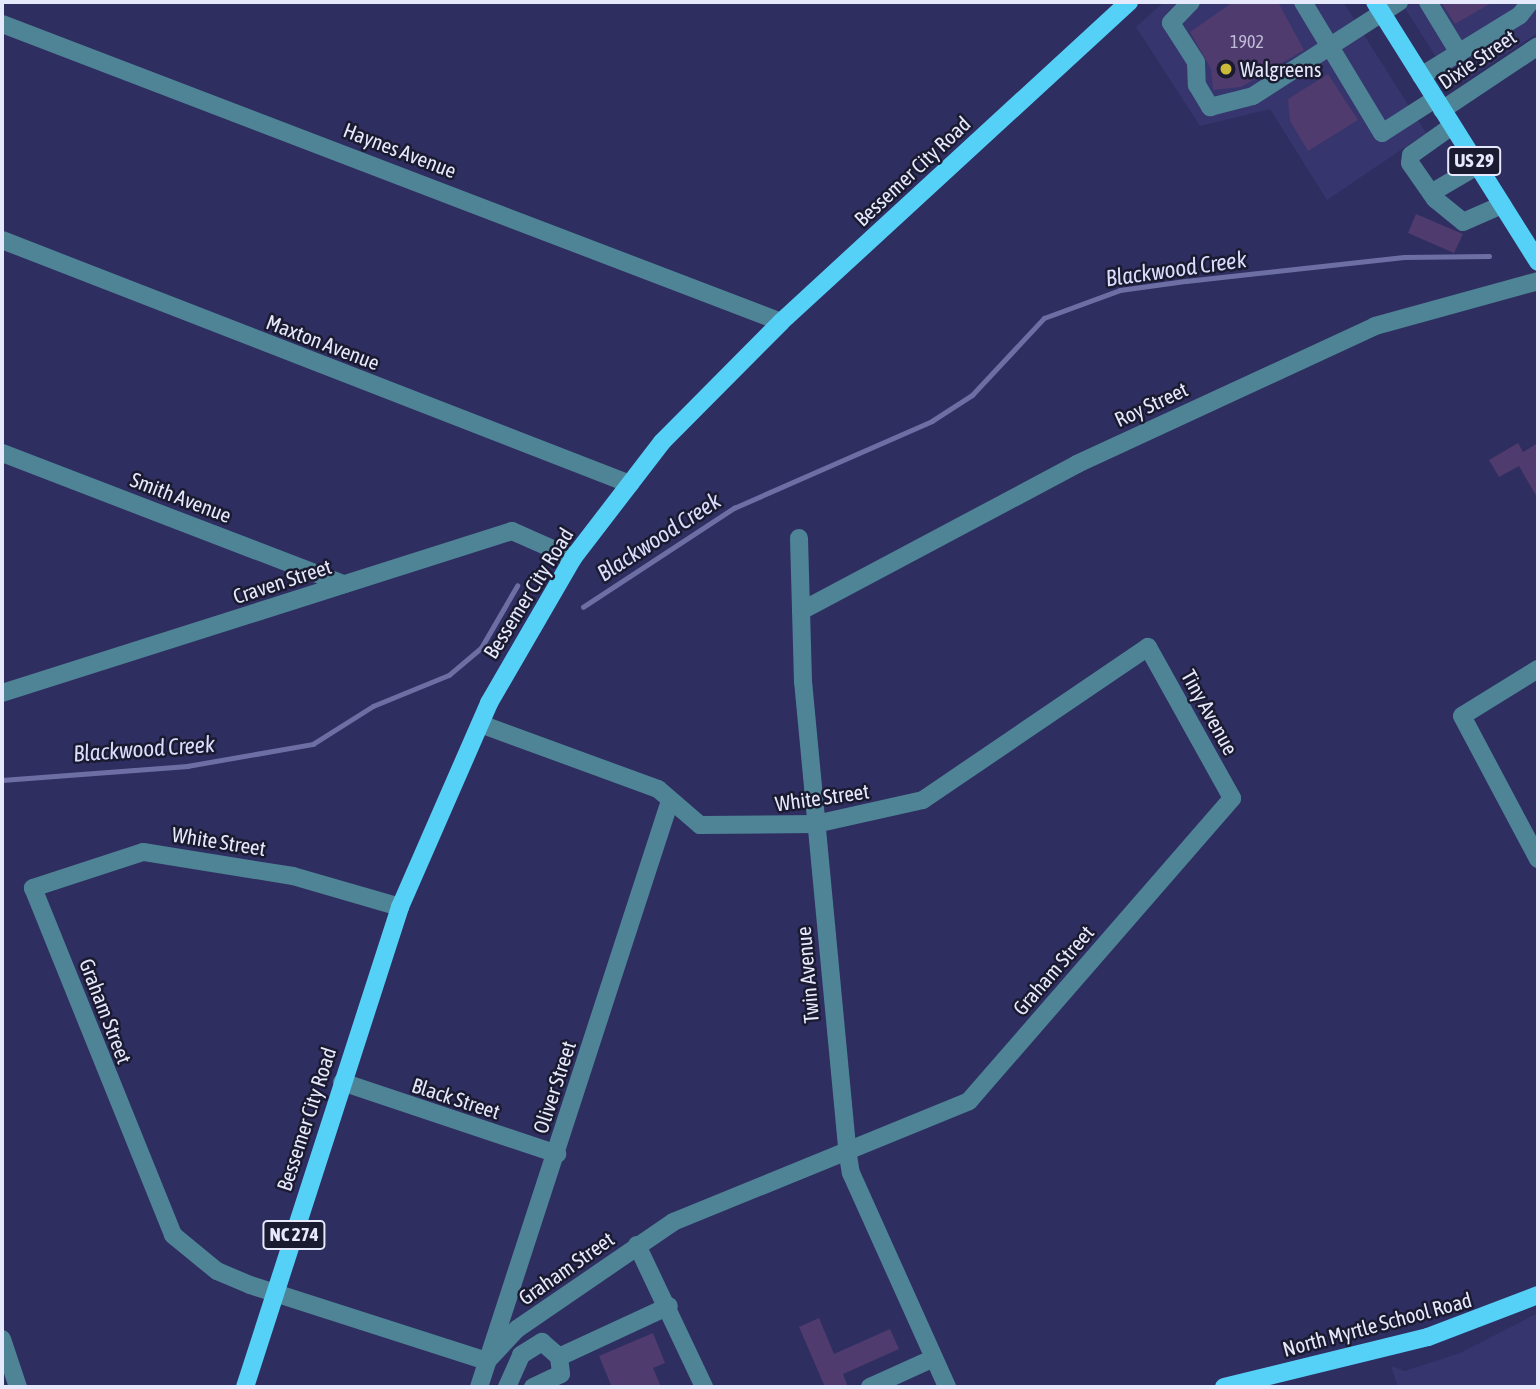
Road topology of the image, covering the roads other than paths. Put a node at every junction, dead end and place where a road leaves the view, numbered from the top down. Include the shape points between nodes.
1 (1191, 2) edge
2 (1303, 2) edge
3 (1399, 2) edge
4 (1428, 2) edge
5 (1530, 2) edge
6 (1122, 4) edge
7 (1172, 7) edge
8 (1378, 7) edge
9 (2, 24) edge
10 (1332, 45) junction
11 (1538, 46) edge
12 (1459, 53) junction
13 (1421, 76) junction
14 (1439, 104) junction
15 (1452, 126) junction
16 (1477, 166) junction
17 (1431, 193) junction
18 (1502, 205) junction
19 (2, 240) edge
20 (1538, 262) edge
21 (1538, 281) edge
22 (781, 322) junction
23 (2, 453) edge
24 (630, 484) junction
25 (799, 538) dead end
26 (573, 558) junction
27 (345, 584) junction
28 (801, 611) junction
29 (1148, 648) joint
30 (1538, 669) edge
31 (2, 693) edge
32 (480, 724) junction
33 (1232, 798) joint
34 (670, 801) junction
35 (816, 824) junction
36 (1538, 859) edge
37 (33, 888) joint
38 (400, 907) junction
39 (342, 1082) junction
40 (847, 1149) junction
41 (556, 1154) junction
42 (637, 1245) junction
43 (275, 1293) junction
44 (1538, 1295) edge
45 (669, 1306) junction
46 (2, 1339) edge
47 (559, 1357) junction
48 (933, 1358) junction
49 (487, 1361) junction
50 (1244, 1385) edge
51 (18, 1387) edge
52 (245, 1387) edge
53 (479, 1387) edge
54 (507, 1387) edge
55 (533, 1387) edge
56 (704, 1387) edge
57 (870, 1387) edge
58 (947, 1387) edge
59 (1224, 1387) edge

1 - 7 street
2 - 10 street
3 - 8 street
4 - 12 street
5 - 12 street via 1520,15
6 - 22 main road, Bessemer City Road / NC 274
7 - 10 street via 1171,23 1196,62 1197,85 1210,107 1253,96
8 - 10 street
8 - 13 main road, US 29
9 - 22 street, Haynes Avenue
10 - 14 street, Dixie Street via 1382,133
11 - 14 street, Dixie Street
12 - 13 street
13 - 14 main road, US 29
14 - 15 main road, US 29
15 - 16 main road, US 29
15 - 17 street via 1411,155
16 - 17 street
16 - 18 main road, US 29
17 - 18 street via 1463,222
18 - 20 main road, US 29
19 - 24 street, Maxton Avenue
21 - 28 street, Roy Street via 1375,326 1077,464
22 - 24 main road, Bessemer City Road / NC 274
23 - 27 street, Smith Avenue
24 - 26 main road, Bessemer City Road / NC 274
25 - 28 street, Twin Avenue
26 - 27 street, Craven Street via 512,531
26 - 32 main road, Bessemer City Road / NC 274
27 - 31 street, Craven Street
28 - 35 street, Twin Avenue
29 - 33 street, Tiny Avenue
29 - 35 street, White Street via 923,800
30 - 36 street via 1462,716
32 - 34 street, White Street via 658,789
32 - 38 main road, Bessemer City Road / NC 274
33 - 40 street, Graham Street via 969,1101
34 - 35 street, White Street via 700,825 718,829
34 - 41 street, Oliver Street
35 - 40 street, Twin Avenue
37 - 38 street, White Street via 143,852 293,876
37 - 43 street, Graham Street via 165,1221 217,1271
38 - 39 main road, Bessemer City Road / NC 274
39 - 41 street, Black Street
39 - 43 main road, Bessemer City Road / NC 274
40 - 42 street, Graham Street via 673,1222
40 - 48 street, Twin Avenue via 851,1173
41 - 49 street, Oliver Street
42 - 45 street
42 - 49 street, Graham Street via 517,1329
43 - 49 street, Graham Street
43 - 52 main road, Bessemer City Road / NC 274
44 - 50 main road, North Myrtle School Road via 1428,1338
45 - 47 street
45 - 56 street
46 - 51 street
47 - 54 street via 542,1342 532,1346 520,1355
47 - 55 street via 561,1374
48 - 57 street
48 - 58 street, Twin Avenue
49 - 53 street, Oliver Street
50 - 59 main road, North Myrtle School Road

